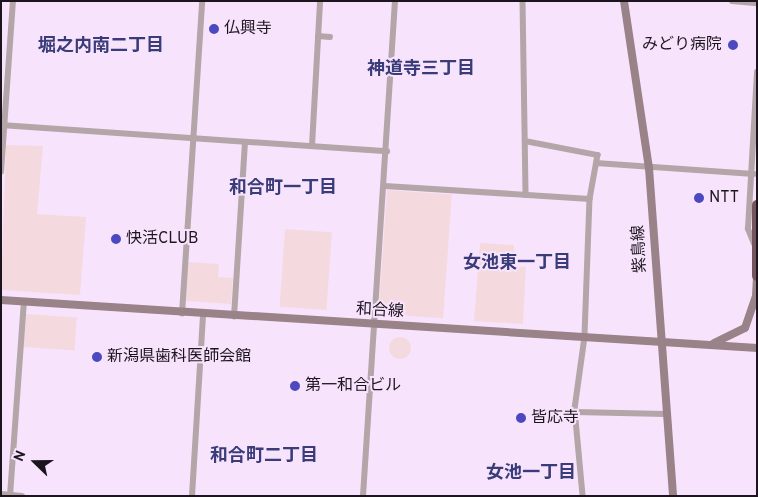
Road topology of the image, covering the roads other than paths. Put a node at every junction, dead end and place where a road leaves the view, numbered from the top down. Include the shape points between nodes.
1 (13, 1) edge
2 (202, 1) edge
3 (320, 1) edge
4 (395, 1) edge
5 (523, 1) edge
6 (624, 1) edge
7 (732, 1) edge
8 (757, 3) edge
9 (318, 36) junction
10 (330, 37) dead end
11 (757, 72) edge
12 (3, 125) edge
13 (192, 140) junction
14 (525, 141) junction
15 (244, 142) junction
16 (312, 146) junction
17 (387, 151) junction
18 (596, 163) junction
19 (649, 168) junction
20 (1, 172) edge
21 (752, 174) junction
22 (385, 186) junction
23 (526, 195) junction
24 (590, 199) junction
25 (757, 205) edge
26 (754, 244) junction
27 (757, 275) edge
28 (1, 300) edge
29 (24, 302) junction
30 (182, 314) junction
31 (203, 315) junction
32 (234, 317) junction
33 (374, 324) junction
34 (584, 337) junction
35 (660, 340) junction
36 (709, 344) junction
37 (757, 348) edge
38 (575, 412) junction
39 (665, 414) junction
40 (1, 494) edge
41 (10, 495) edge
42 (22, 496) edge
43 (192, 496) edge
44 (363, 496) edge
45 (583, 496) edge
46 (673, 496) edge

1 - 12 street
2 - 13 street
3 - 9 street
4 - 17 street
5 - 14 street
6 - 19 main road, 紫鳥線
7 - 8 street
9 - 10 street
9 - 16 street
11 - 21 street
12 - 13 street
12 - 20 street
13 - 15 street
13 - 30 street
14 - 18 street via 598,155
14 - 23 street
15 - 16 street
15 - 32 street
16 - 17 street
17 - 22 street
18 - 19 street
18 - 24 street
19 - 21 street
19 - 35 main road, 紫鳥線
21 - 26 street via 748,230
22 - 23 street
22 - 33 street
23 - 24 street
24 - 34 street
25 - 26 highway
26 - 27 highway
27 - 36 main road via 754,303 745,328
28 - 29 main road, 和合線
29 - 30 main road, 和合線
29 - 41 street
30 - 31 main road, 和合線
31 - 32 main road, 和合線
31 - 43 street
32 - 33 main road, 和合線
33 - 34 main road, 和合線
33 - 44 street
34 - 35 main road, 和合線
34 - 38 street
35 - 36 main road, 和合線
35 - 39 main road, 紫鳥線
36 - 37 main road, 和合線
38 - 39 street
38 - 45 street
39 - 46 main road, 紫鳥線
40 - 41 street
41 - 42 street

